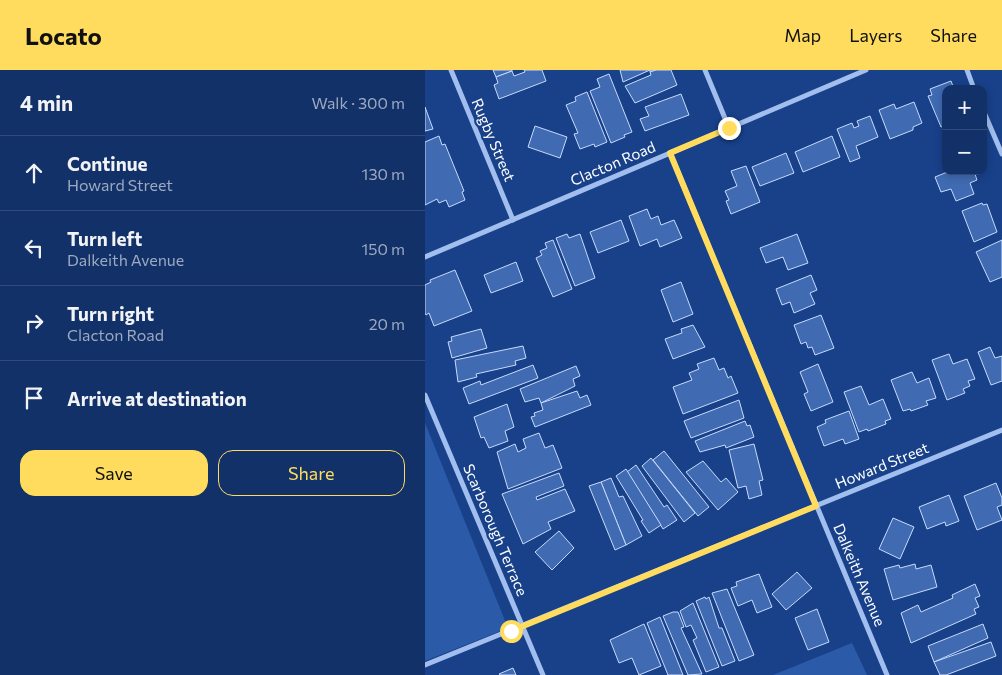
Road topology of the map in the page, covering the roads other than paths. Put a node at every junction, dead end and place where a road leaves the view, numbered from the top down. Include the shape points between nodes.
1 (451, 70) edge
2 (705, 70) edge
3 (866, 70) edge
4 (967, 70) edge
5 (973, 85) edge
6 (987, 119) edge
7 (729, 128) junction
8 (670, 153) junction
9 (1002, 154) edge
10 (513, 220) junction
11 (425, 257) edge
12 (425, 395) edge
13 (1002, 430) edge
14 (816, 506) junction
15 (522, 626) junction
16 (425, 665) edge
17 (543, 675) edge
18 (887, 675) edge

1 - 10 street, Rugby Street
2 - 7 street
3 - 7 street, Clacton Road
4 - 5 street
6 - 9 street
7 - 8 street, Clacton Road
8 - 10 street, Clacton Road
8 - 14 street, Dalkeith Avenue
10 - 11 street, Clacton Road
12 - 15 street, Scarborough Terrace
13 - 14 street, Howard Street
14 - 15 street, Howard Street
14 - 18 street, Dalkeith Avenue
15 - 16 street, Howard Street
15 - 17 street, Scarborough Terrace

